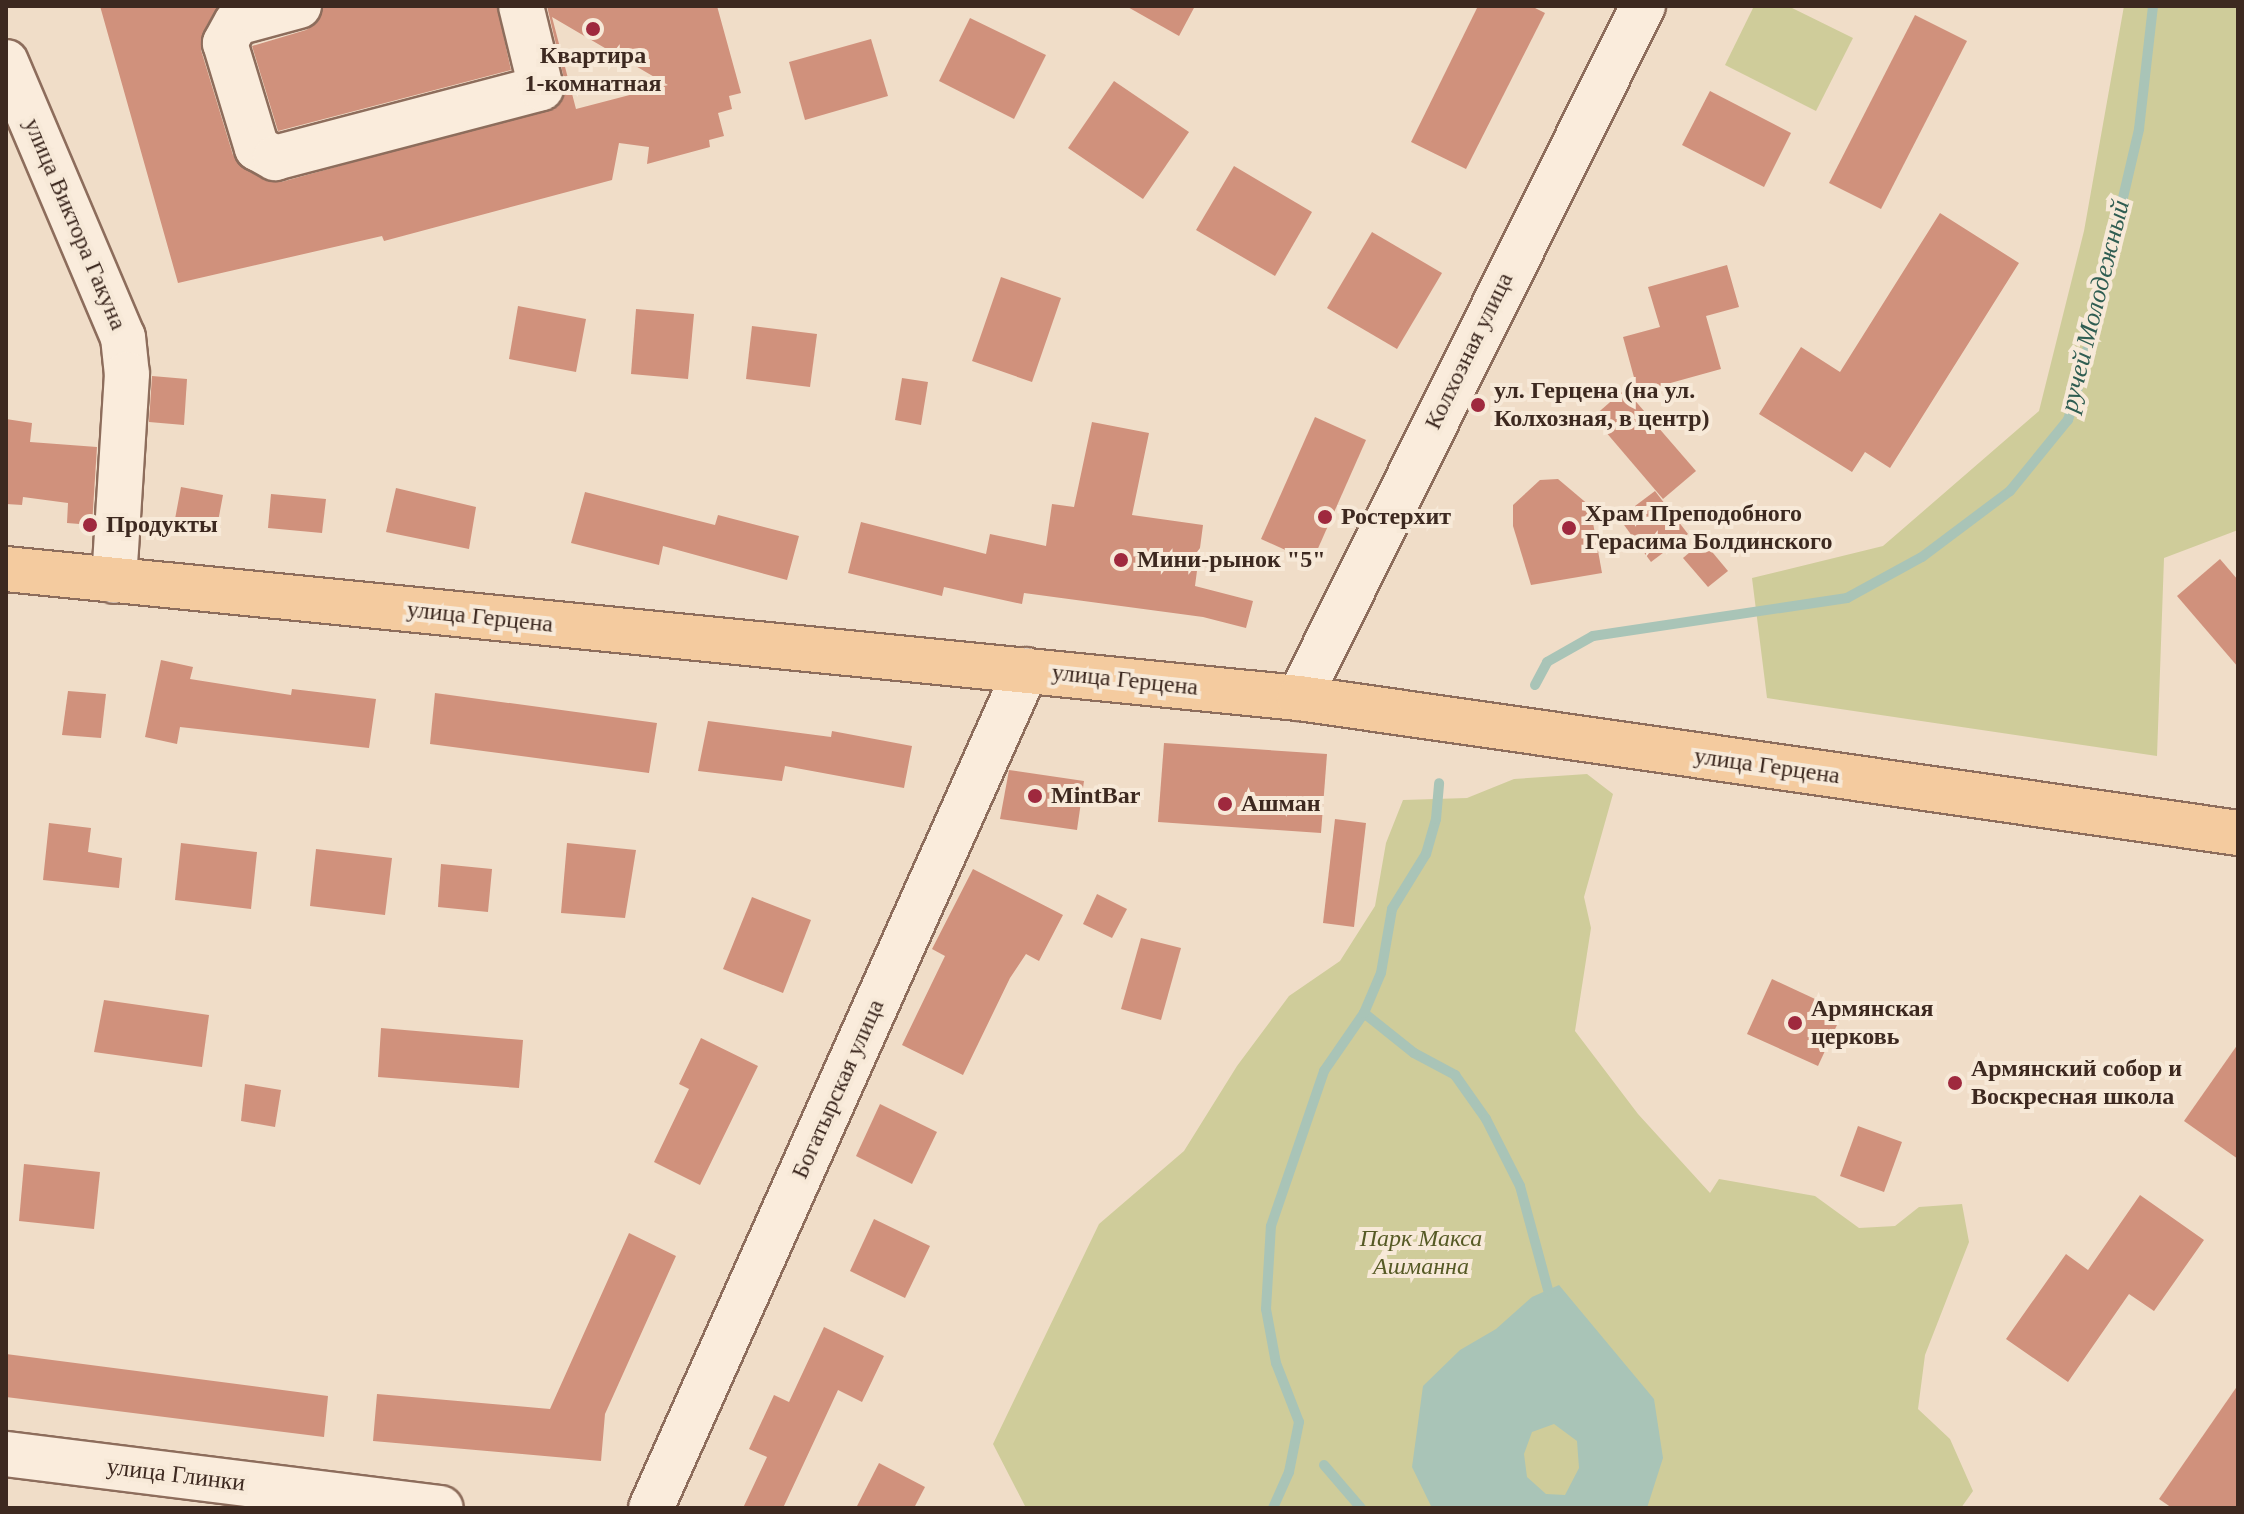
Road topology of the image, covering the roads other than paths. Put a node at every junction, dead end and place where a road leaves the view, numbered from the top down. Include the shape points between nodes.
1 (299, 6) edge
2 (521, 6) edge
3 (1643, 6) edge
4 (6, 62) edge
5 (6, 569) edge
6 (114, 581) junction
7 (1026, 670) junction
8 (1299, 698) junction
9 (2238, 833) edge
10 (6, 1454) edge
11 (441, 1508) edge
12 (651, 1508) edge

1 - 2 street via 236,23 225,43 257,148 275,158 541,88
3 - 8 street, Колхозная улица
4 - 6 street, улица Виктора Гакуна via 123,337 127,374
5 - 6 main road, улица Герцена
6 - 7 main road, улица Герцена
7 - 8 main road, улица Герцена
7 - 12 street, Богатырская улица
8 - 9 main road, улица Герцена
10 - 11 street, улица Глинки

